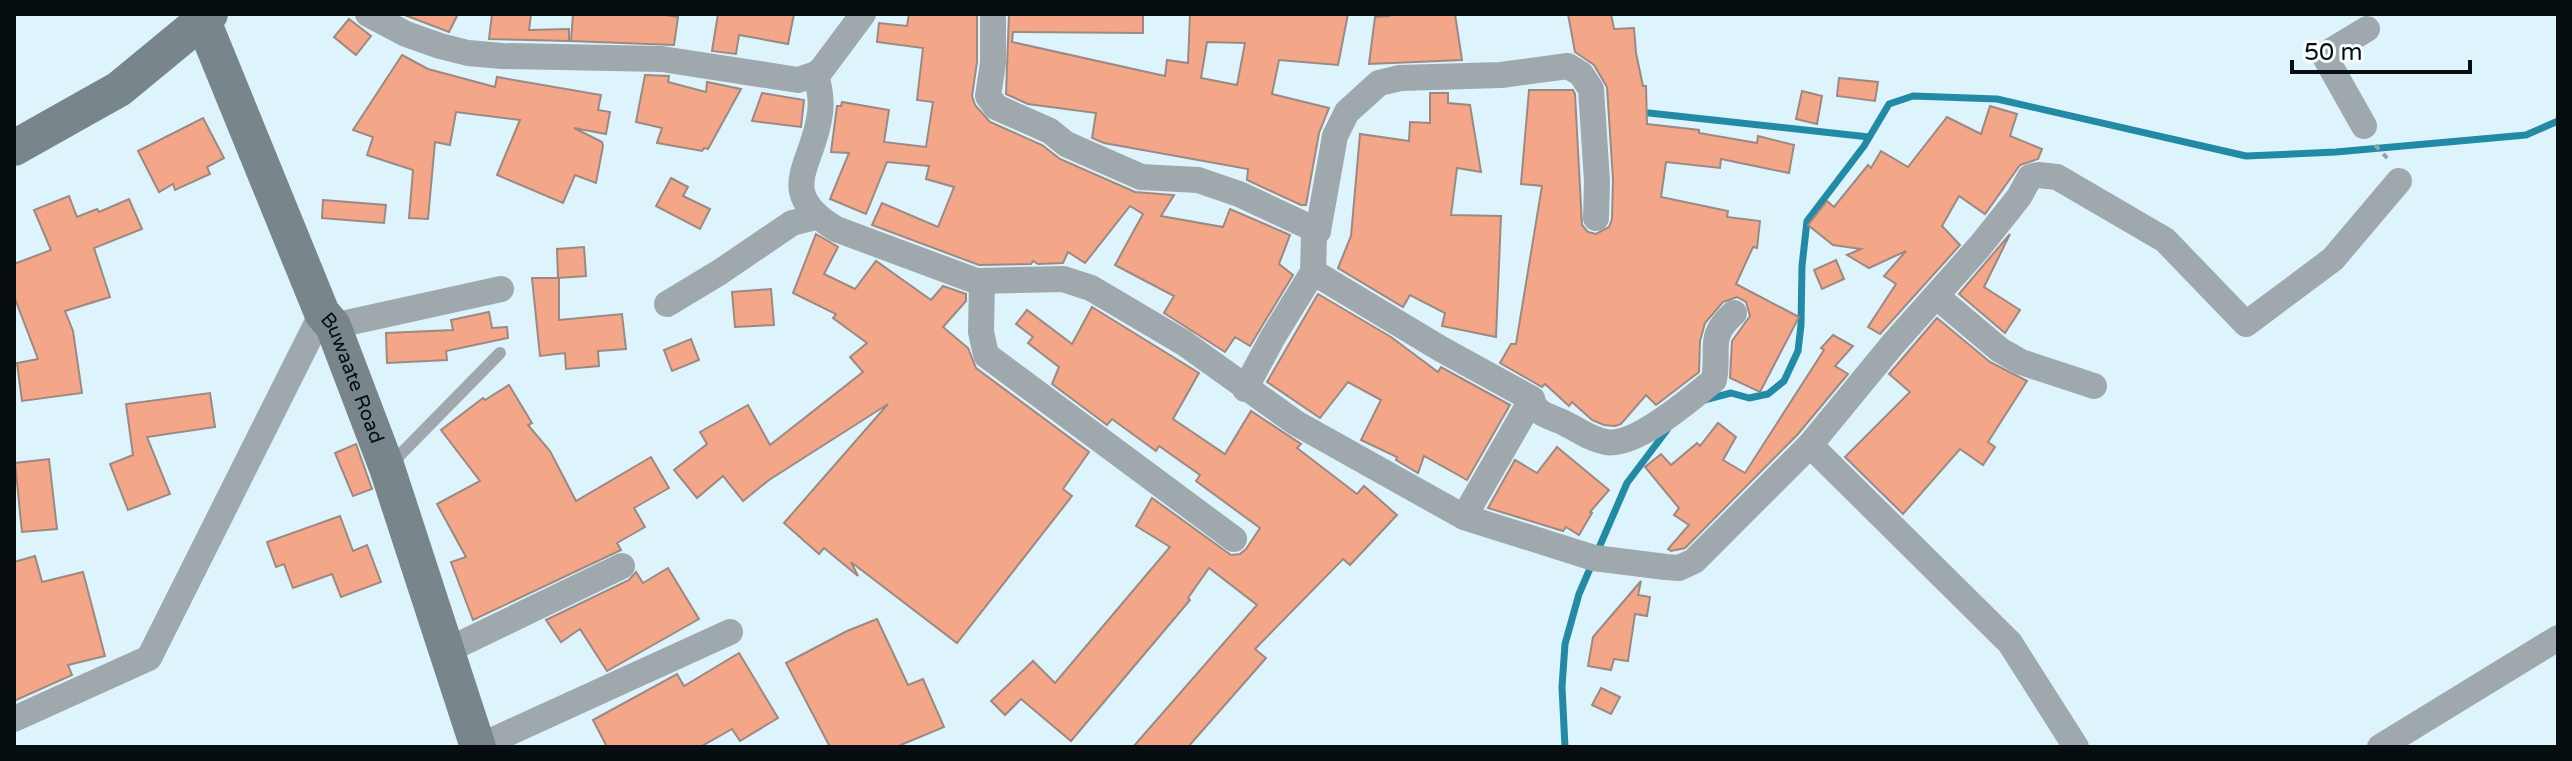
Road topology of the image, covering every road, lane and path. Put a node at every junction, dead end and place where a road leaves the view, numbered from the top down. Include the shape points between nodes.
1 (368, 14) edge
2 (863, 14) edge
3 (993, 14) edge
4 (206, 17) edge
5 (2367, 29) dead end
6 (816, 74) junction
7 (2366, 133) joint
8 (14, 148) edge
9 (2395, 172) joint
10 (816, 217) junction
11 (1596, 218) dead end
12 (1318, 231) junction
13 (1313, 272) junction
14 (982, 281) junction
15 (501, 289) dead end
16 (1936, 296) junction
17 (667, 304) dead end
18 (1734, 313) dead end
19 (328, 320) junction
20 (500, 353) dead end
21 (2094, 386) dead end
22 (1245, 389) junction
23 (1532, 399) junction
24 (1810, 445) junction
25 (387, 468) junction
26 (1464, 517) junction
27 (1234, 539) dead end
28 (622, 566) dead end
29 (730, 632) dead end
30 (2558, 638) edge
31 (448, 650) junction
32 (14, 719) edge
33 (478, 747) edge
34 (2076, 747) edge
35 (2380, 747) edge

1 - 6 street via 406,34 468,53 662,59 798,80
2 - 6 street
3 - 12 street via 988,96 996,107 1141,177 1198,180
4 - 8 street via 119,89
4 - 19 street, Buwaate Road
5 - 7 street via 2324,55
6 - 10 street via 820,114 801,194
7 - 9 path
9 - 16 street via 2333,259 2246,324 2165,240 2046,175 2030,177
10 - 14 street via 836,229
10 - 17 street via 792,223
11 - 12 street via 1591,89 1568,66 1379,83 1347,112 1335,136
12 - 13 street
13 - 22 street
13 - 23 street
14 - 22 street via 1079,282 1184,343
14 - 27 street via 986,355
15 - 19 street
16 - 21 street via 2021,362
16 - 24 street
18 - 23 street via 1715,338 1714,380 1626,440 1592,438 1542,414
19 - 25 street, Buwaate Road
19 - 32 street via 149,658
20 - 25 lane
22 - 26 street via 1334,446
23 - 26 street
24 - 26 street via 1687,566 1582,555
24 - 34 street via 2010,643
25 - 31 street, Buwaate Road
28 - 31 street
29 - 33 street
30 - 35 street
31 - 33 street, Buwaate Road

